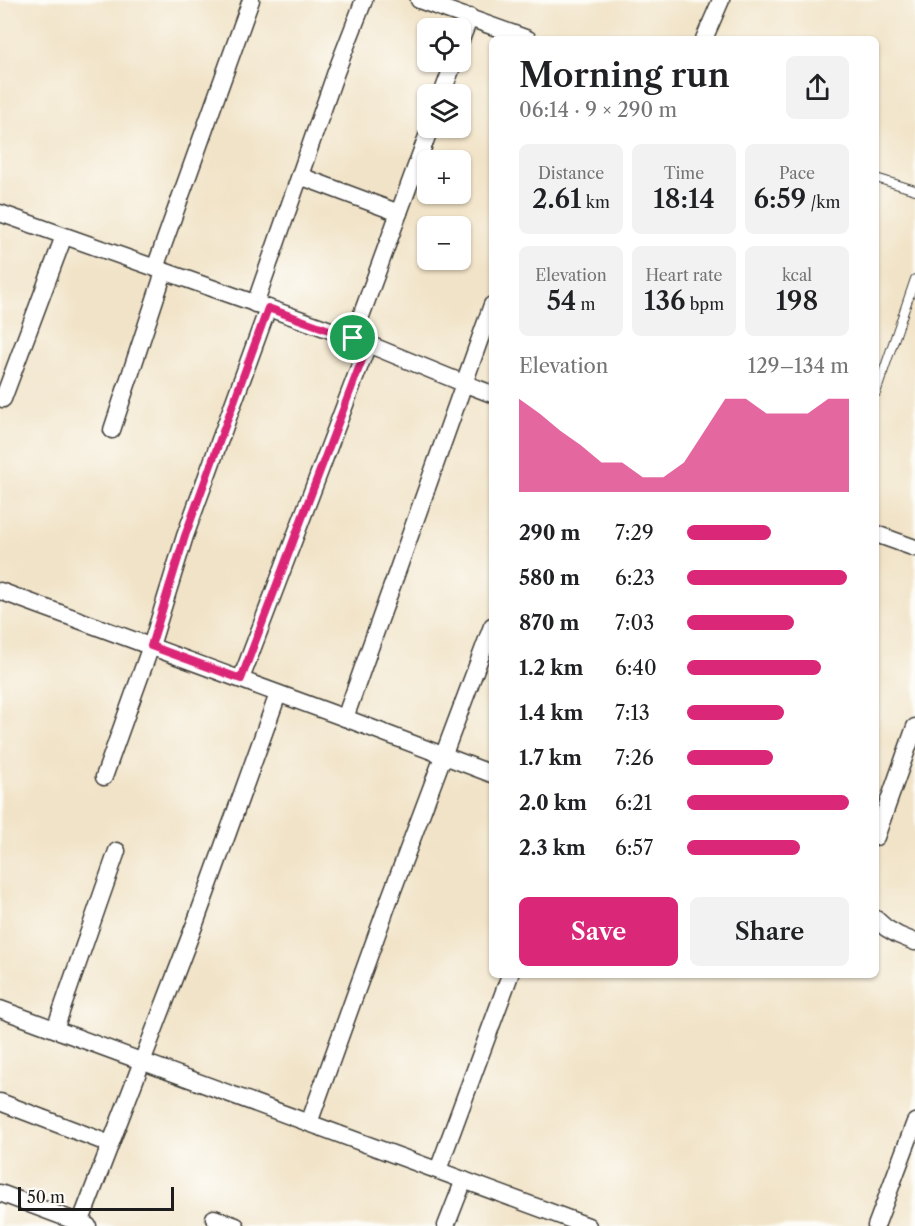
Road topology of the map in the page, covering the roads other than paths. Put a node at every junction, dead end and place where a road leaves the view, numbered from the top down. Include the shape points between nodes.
1 (252, 0) edge
2 (364, 0) edge
3 (419, 0) edge
4 (721, 0) edge
5 (470, 17) joint
6 (520, 36) edge
7 (705, 36) edge
8 (426, 138) edge
9 (300, 176) junction
10 (879, 179) edge
11 (915, 190) edge
12 (0, 213) edge
13 (399, 213) junction
14 (64, 236) junction
15 (160, 270) junction
16 (915, 279) edge
17 (261, 306) junction
18 (489, 313) edge
19 (361, 341) junction
20 (463, 383) junction
21 (879, 384) edge
22 (489, 393) edge
23 (3, 399) dead end
24 (112, 430) dead end
25 (879, 535) edge
26 (915, 548) edge
27 (0, 591) edge
28 (489, 634) edge
29 (151, 646) junction
30 (241, 679) junction
31 (278, 694) junction
32 (345, 718) junction
33 (915, 727) edge
34 (444, 756) junction
35 (489, 773) edge
36 (104, 777) dead end
37 (879, 829) edge
38 (117, 851) dead end
39 (879, 922) edge
40 (915, 942) edge
41 (509, 978) edge
42 (0, 1009) edge
43 (55, 1029) junction
44 (142, 1061) junction
45 (0, 1102) edge
46 (915, 1122) edge
47 (309, 1123) junction
48 (110, 1144) junction
49 (438, 1170) junction
50 (464, 1180) junction
51 (0, 1193) edge
52 (214, 1218) dead end
53 (82, 1225) edge
54 (236, 1226) edge
55 (446, 1226) edge
56 (588, 1226) edge
57 (876, 1226) edge

1 - 15 street
2 - 9 street
3 - 5 street
4 - 7 street
5 - 6 street
8 - 13 street
9 - 13 street
9 - 17 street
10 - 11 lane
12 - 14 street
13 - 19 street
14 - 15 street
14 - 23 street
15 - 17 street
15 - 24 street
16 - 21 lane
17 - 19 street
17 - 29 street
18 - 20 street
19 - 20 street
19 - 30 street
20 - 22 street
20 - 32 street
25 - 26 street
27 - 29 street
28 - 34 street
29 - 30 street
29 - 36 street
30 - 31 street
31 - 32 street
31 - 44 street
32 - 34 street
33 - 37 street
34 - 35 street
34 - 47 street
38 - 43 street
39 - 40 street
41 - 49 street
42 - 43 street
43 - 44 street
44 - 47 street
44 - 48 street
45 - 48 street
46 - 57 street
47 - 49 street
48 - 53 street
49 - 50 street
50 - 55 street
50 - 56 street
51 - 53 street
52 - 54 street

